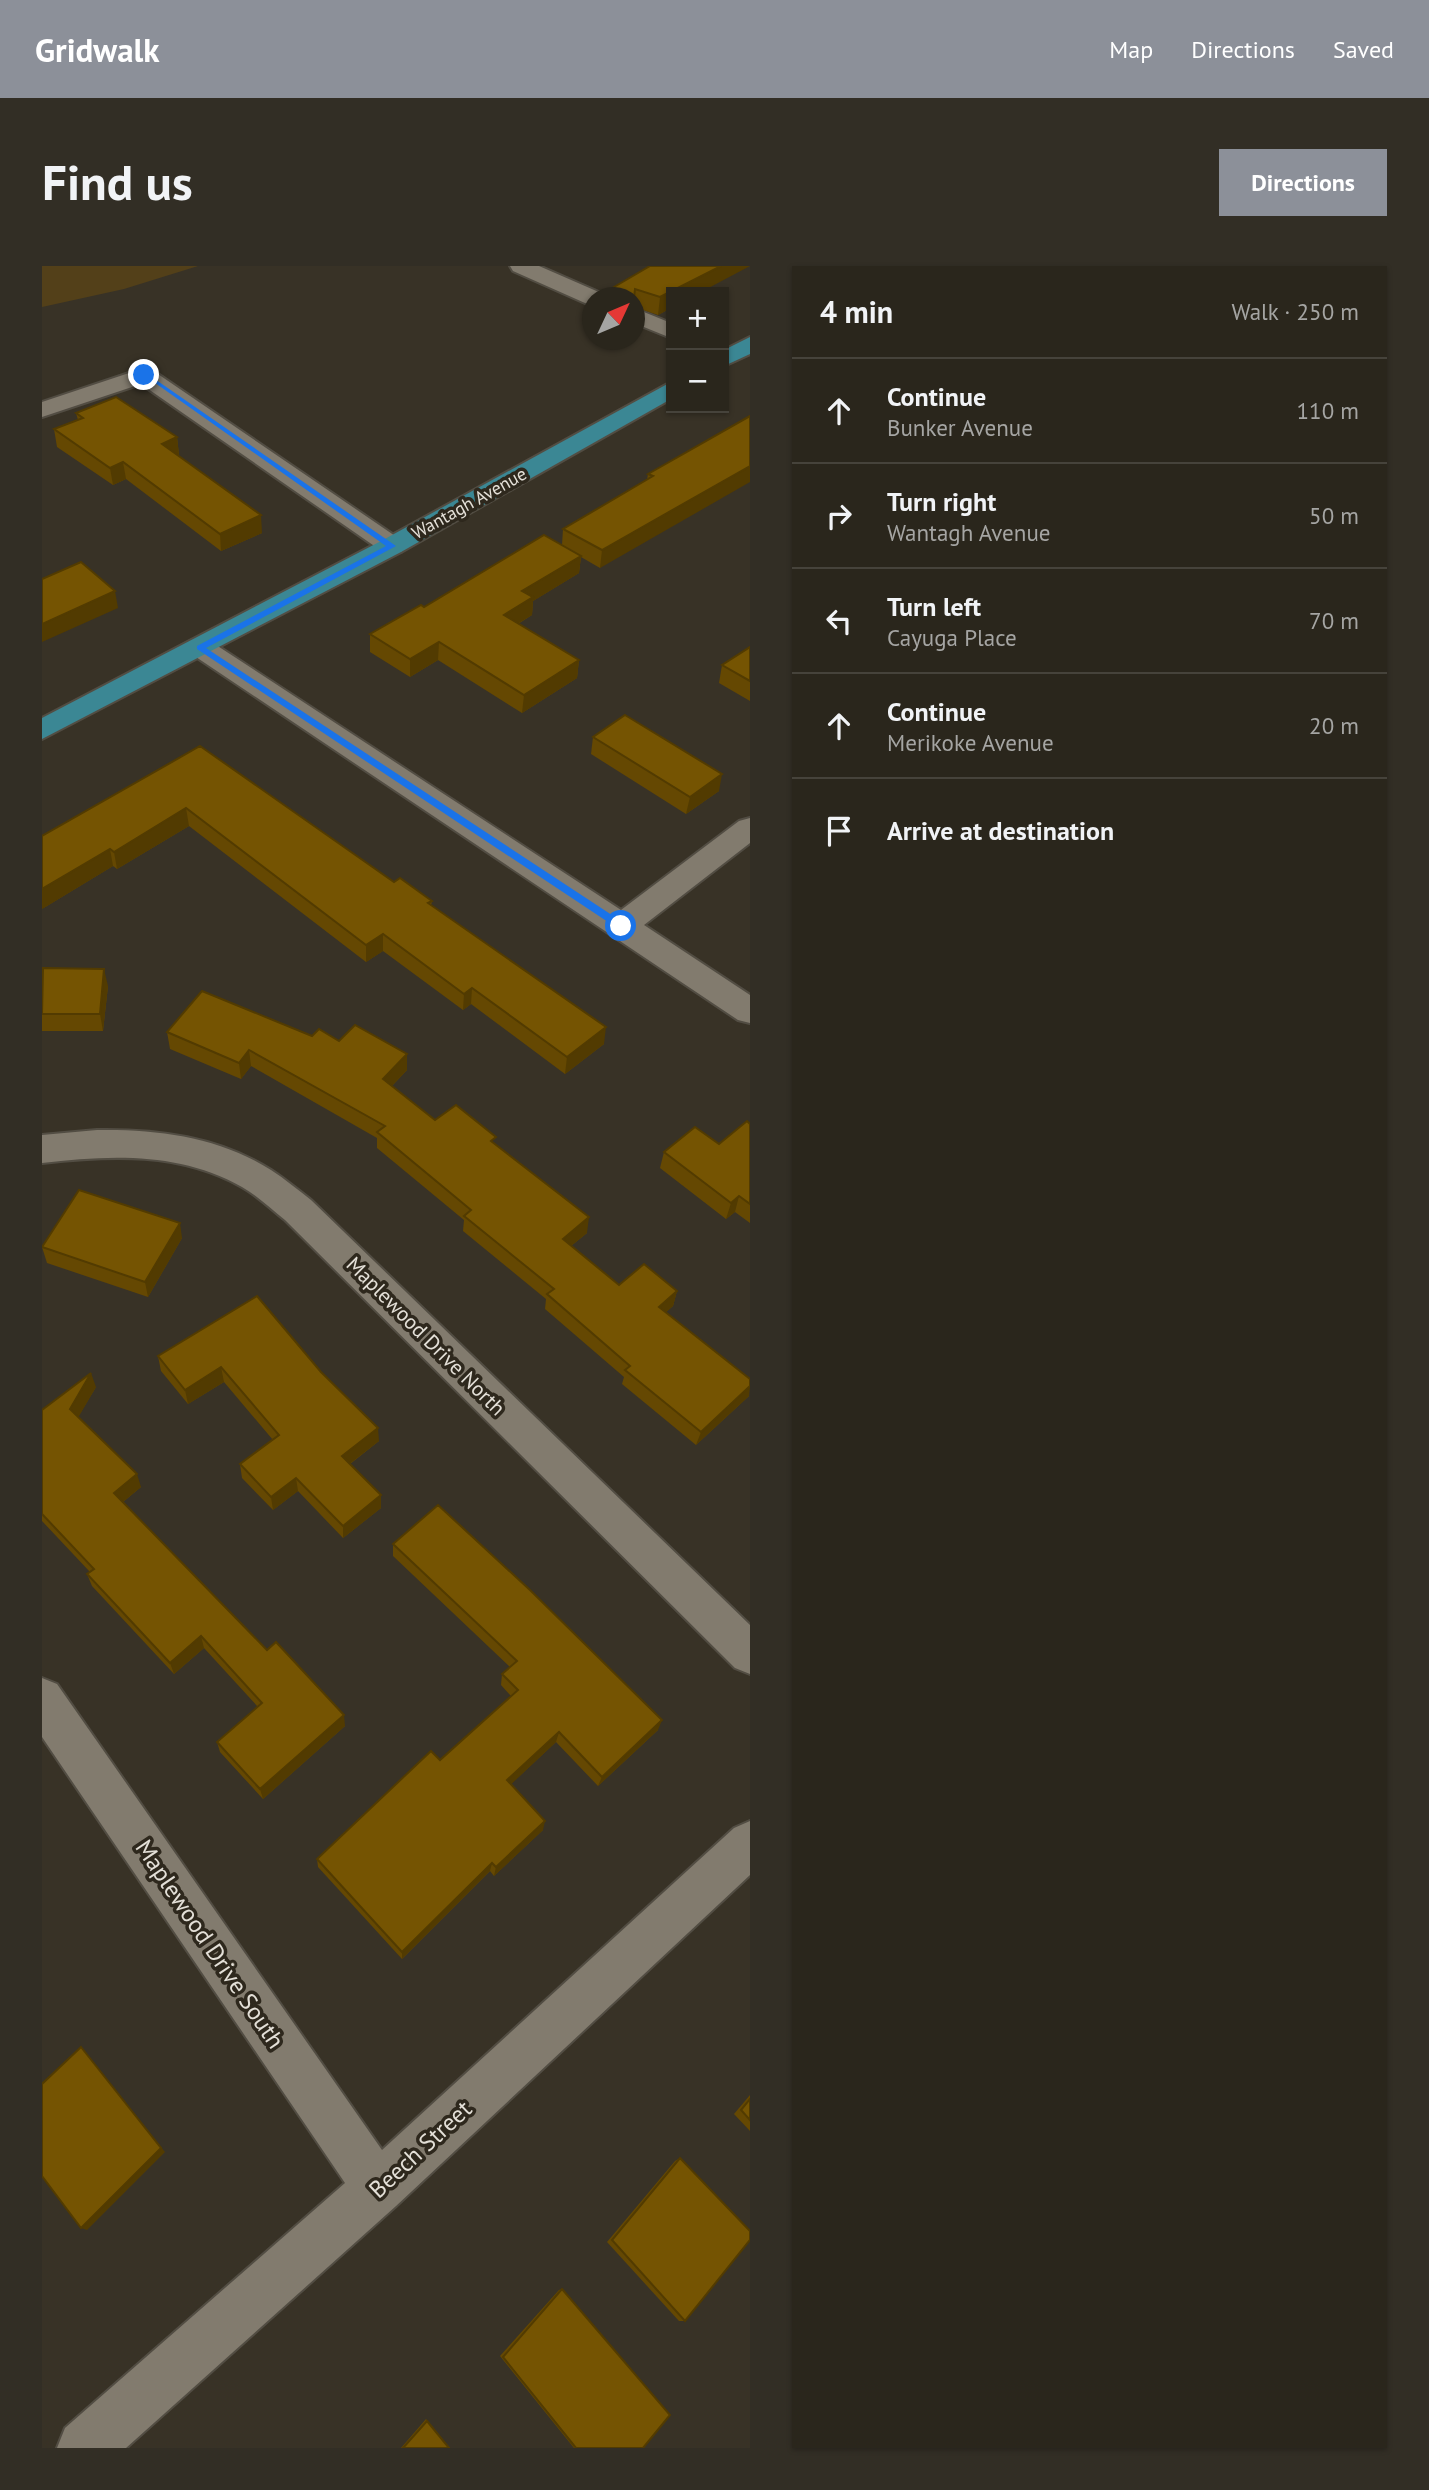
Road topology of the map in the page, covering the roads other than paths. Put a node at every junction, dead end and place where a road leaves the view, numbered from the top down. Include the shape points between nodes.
1 (521, 266) edge
2 (582, 293) edge
3 (645, 320) edge
4 (666, 329) edge
5 (750, 344) edge
6 (729, 355) edge
7 (666, 392) edge
8 (42, 410) edge
9 (392, 546) junction
10 (200, 648) junction
11 (42, 730) edge
12 (750, 828) edge
13 (621, 926) junction
14 (750, 1011) edge
15 (42, 1149) edge
16 (750, 1654) edge
17 (42, 1699) edge
18 (750, 1844) edge
19 (378, 2188) junction
20 (85, 2448) edge

1 - 2 street
3 - 4 street
5 - 6 main road
7 - 9 main road, Wantagh Avenue
8 - 9 street via 144,375
9 - 10 main road, Wantagh Avenue
10 - 11 main road, Wantagh Avenue
10 - 13 street
12 - 13 street
13 - 14 street
15 - 16 street, Maplewood Drive North via 98,1142 152,1143 204,1153 256,1178 298,1210
17 - 19 street, Maplewood Drive South
18 - 19 street, Beech Street
19 - 20 street, Beech Street

